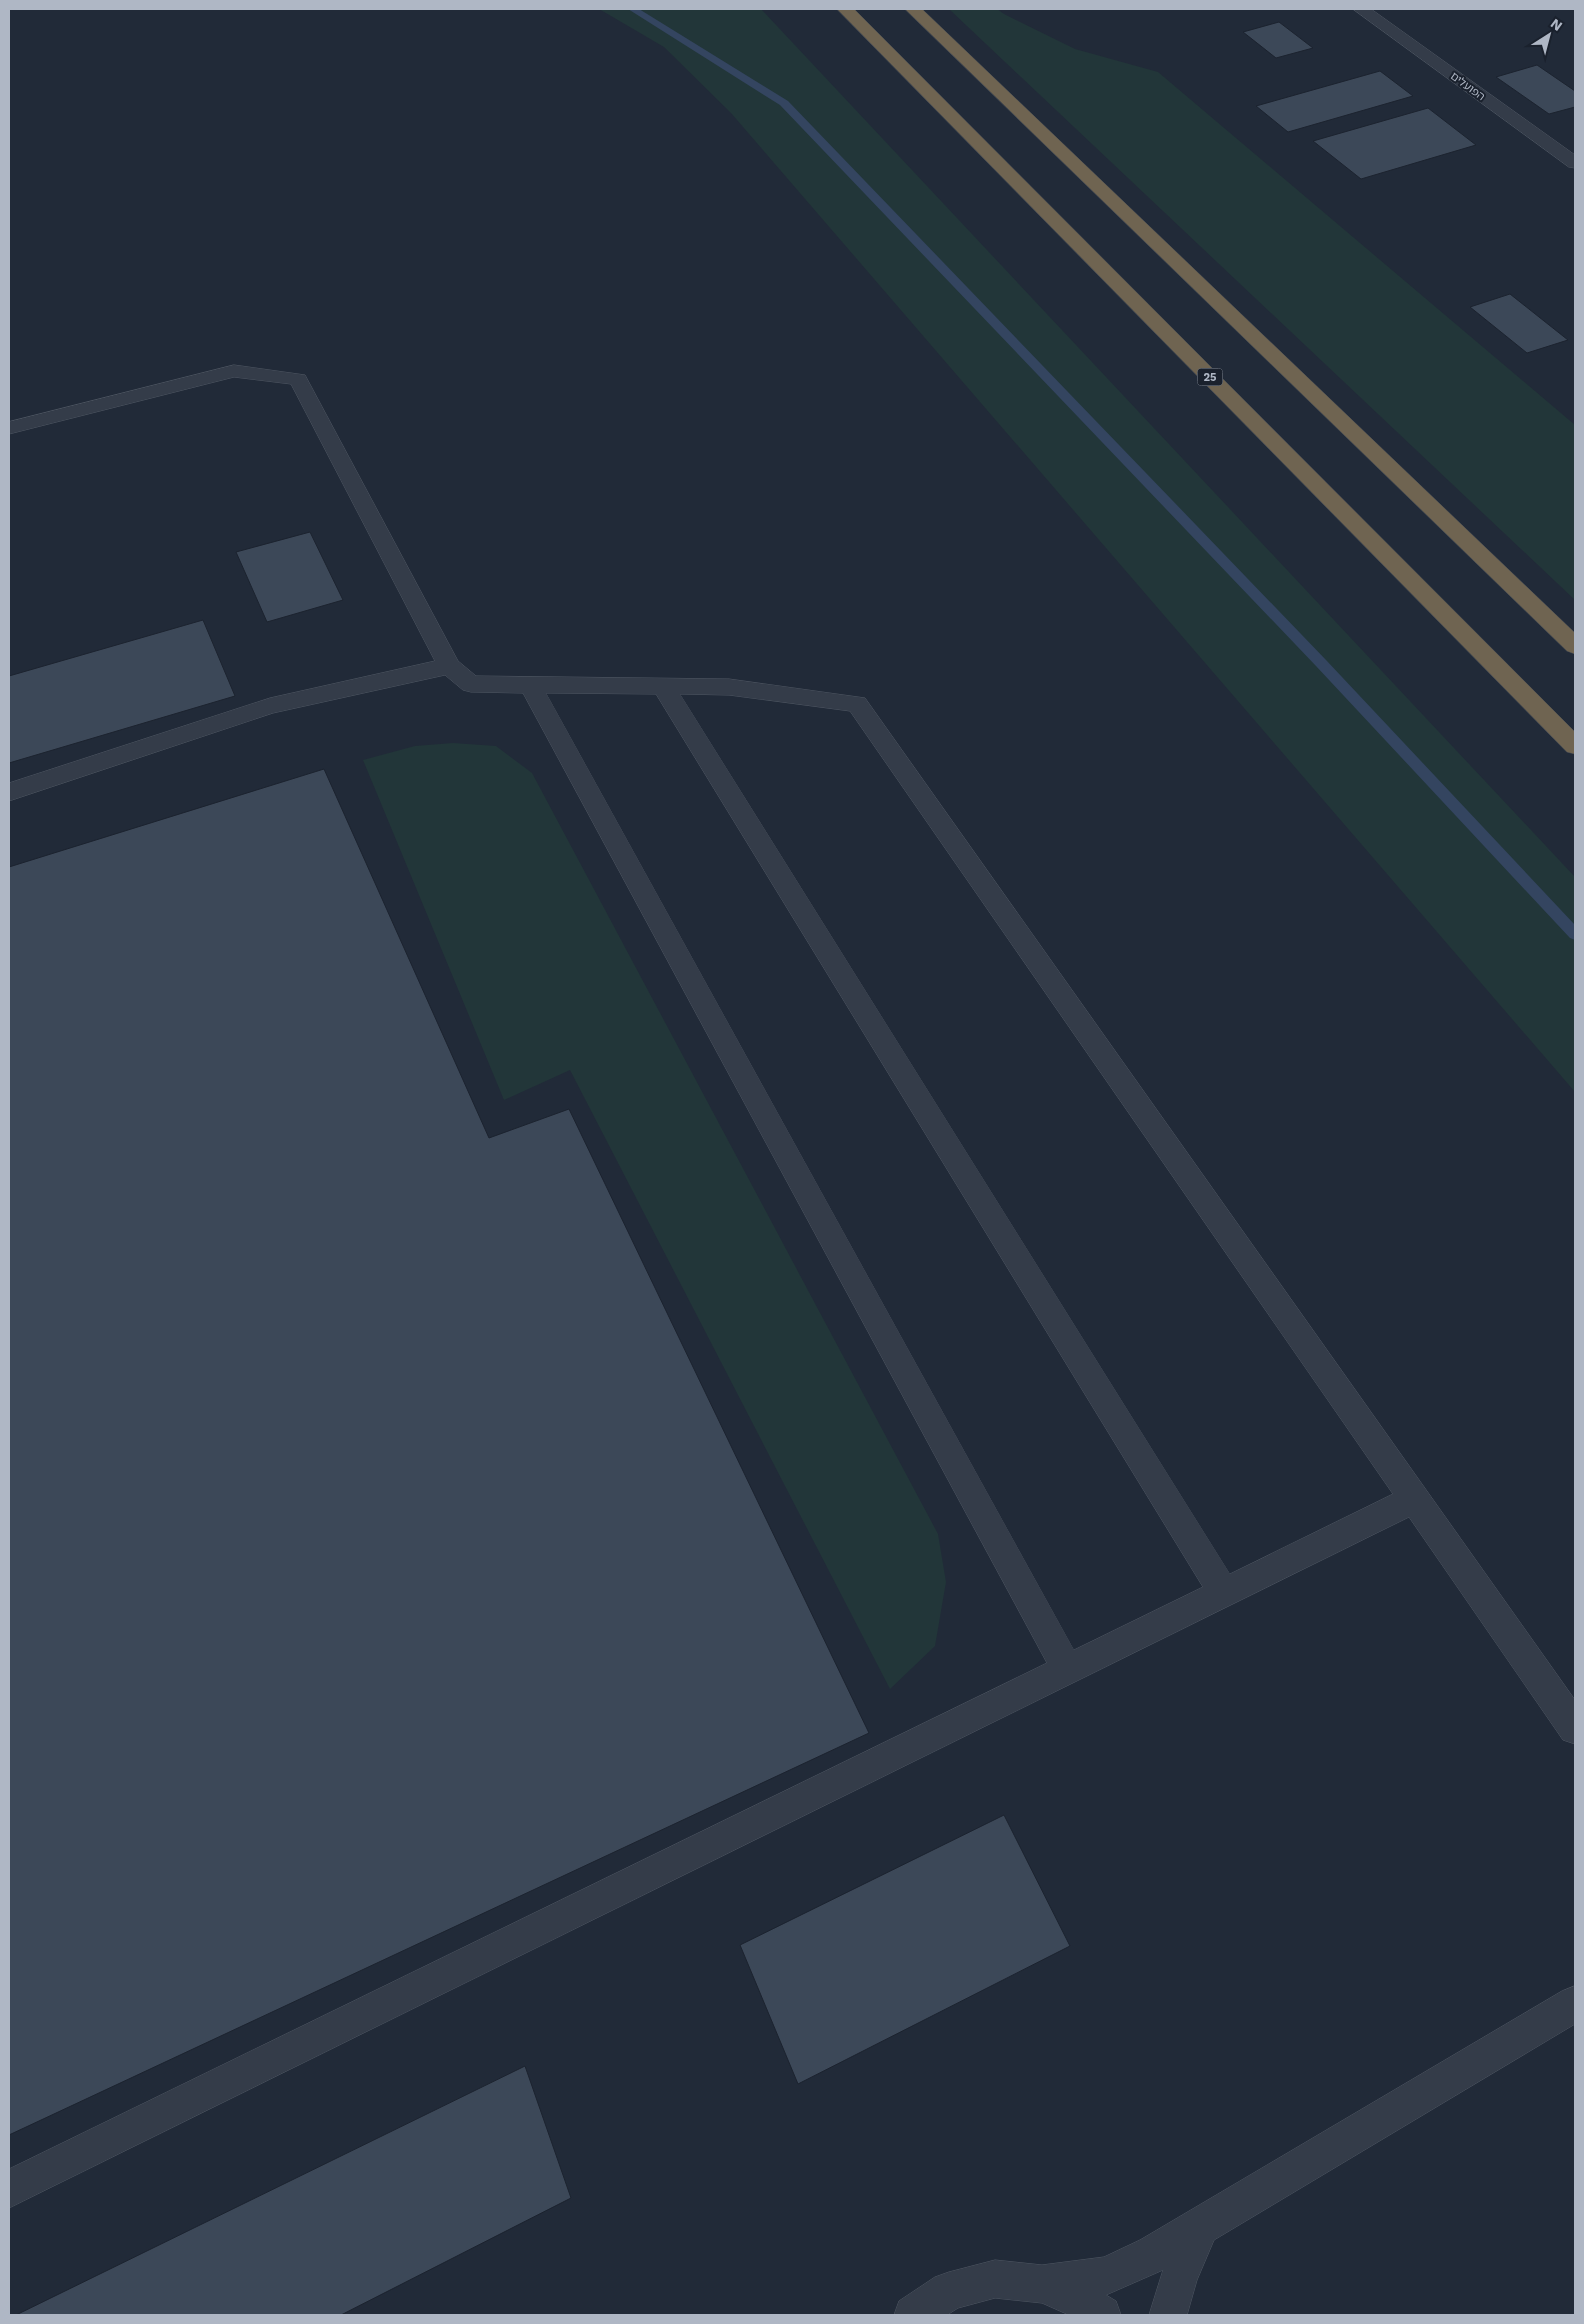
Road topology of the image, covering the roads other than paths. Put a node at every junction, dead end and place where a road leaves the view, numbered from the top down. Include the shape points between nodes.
1 (845, 9) edge
2 (913, 9) edge
3 (1361, 9) edge
4 (1575, 163) edge
5 (9, 428) edge
6 (1575, 646) edge
7 (449, 666) junction
8 (530, 685) junction
9 (663, 686) junction
10 (1575, 746) edge
11 (9, 792) edge
12 (1415, 1499) junction
13 (1224, 1593) junction
14 (1068, 1670) junction
15 (1575, 1728) edge
16 (1575, 2004) edge
17 (9, 2190) edge
18 (1201, 2225) junction
19 (1042, 2284) junction
20 (913, 2315) edge
21 (1102, 2315) edge
22 (1168, 2315) edge

1 - 10 highway, 25
2 - 6 highway
3 - 4 street, הפועלים
5 - 7 street via 234,371 298,379
7 - 8 street via 471,684
7 - 11 street via 270,706
8 - 9 street
8 - 14 street
9 - 12 street via 729,687 857,704
9 - 13 street
12 - 13 street
12 - 15 street
13 - 14 street
14 - 17 street
16 - 18 street
18 - 19 street via 1154,2254 1105,2276
18 - 22 street via 1178,2279
19 - 20 street via 995,2279 949,2291
19 - 21 street via 1080,2300

